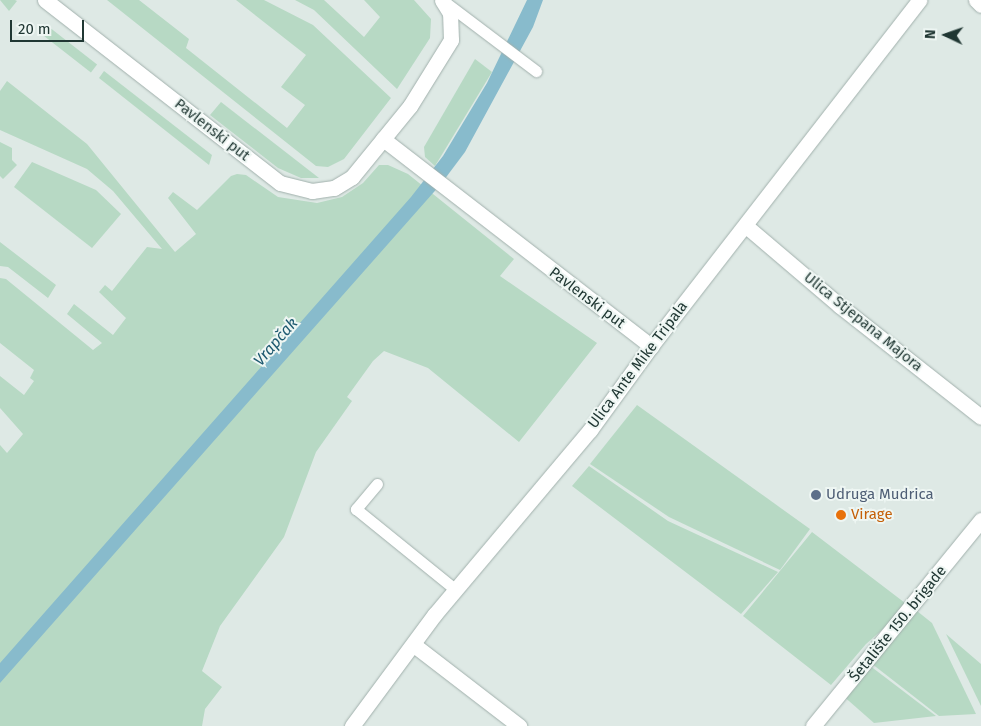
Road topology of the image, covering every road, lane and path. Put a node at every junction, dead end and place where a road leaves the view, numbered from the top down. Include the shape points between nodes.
1 (45, 0) edge
2 (443, 0) edge
3 (919, 0) edge
4 (976, 0) edge
5 (981, 5) edge
6 (536, 72) dead end
7 (383, 140) junction
8 (746, 226) junction
9 (651, 346) junction
10 (981, 417) edge
11 (377, 484) dead end
12 (981, 520) edge
13 (456, 590) junction
14 (414, 645) junction
15 (352, 726) edge
16 (519, 726) edge
17 (813, 726) edge

1 - 7 street, Pavlenski put via 280,183 312,191 334,188 352,176
2 - 6 lane
2 - 7 street, Pavlenski put via 453,25 451,40 410,106
3 - 8 street, Ulica Ante Mike Tripala
4 - 5 street
7 - 9 street, Pavlenski put
8 - 9 street, Ulica Ante Mike Tripala
8 - 10 street, Ulica Stjepana Majora via 840,306
9 - 13 street, Ulica Ante Mike Tripala via 590,430
11 - 13 lane via 356,509
12 - 17 street, Šetalište 150. brigade
13 - 14 street, Ulica Ante Mike Tripala
14 - 15 street, Ulica Ante Mike Tripala
14 - 16 street

